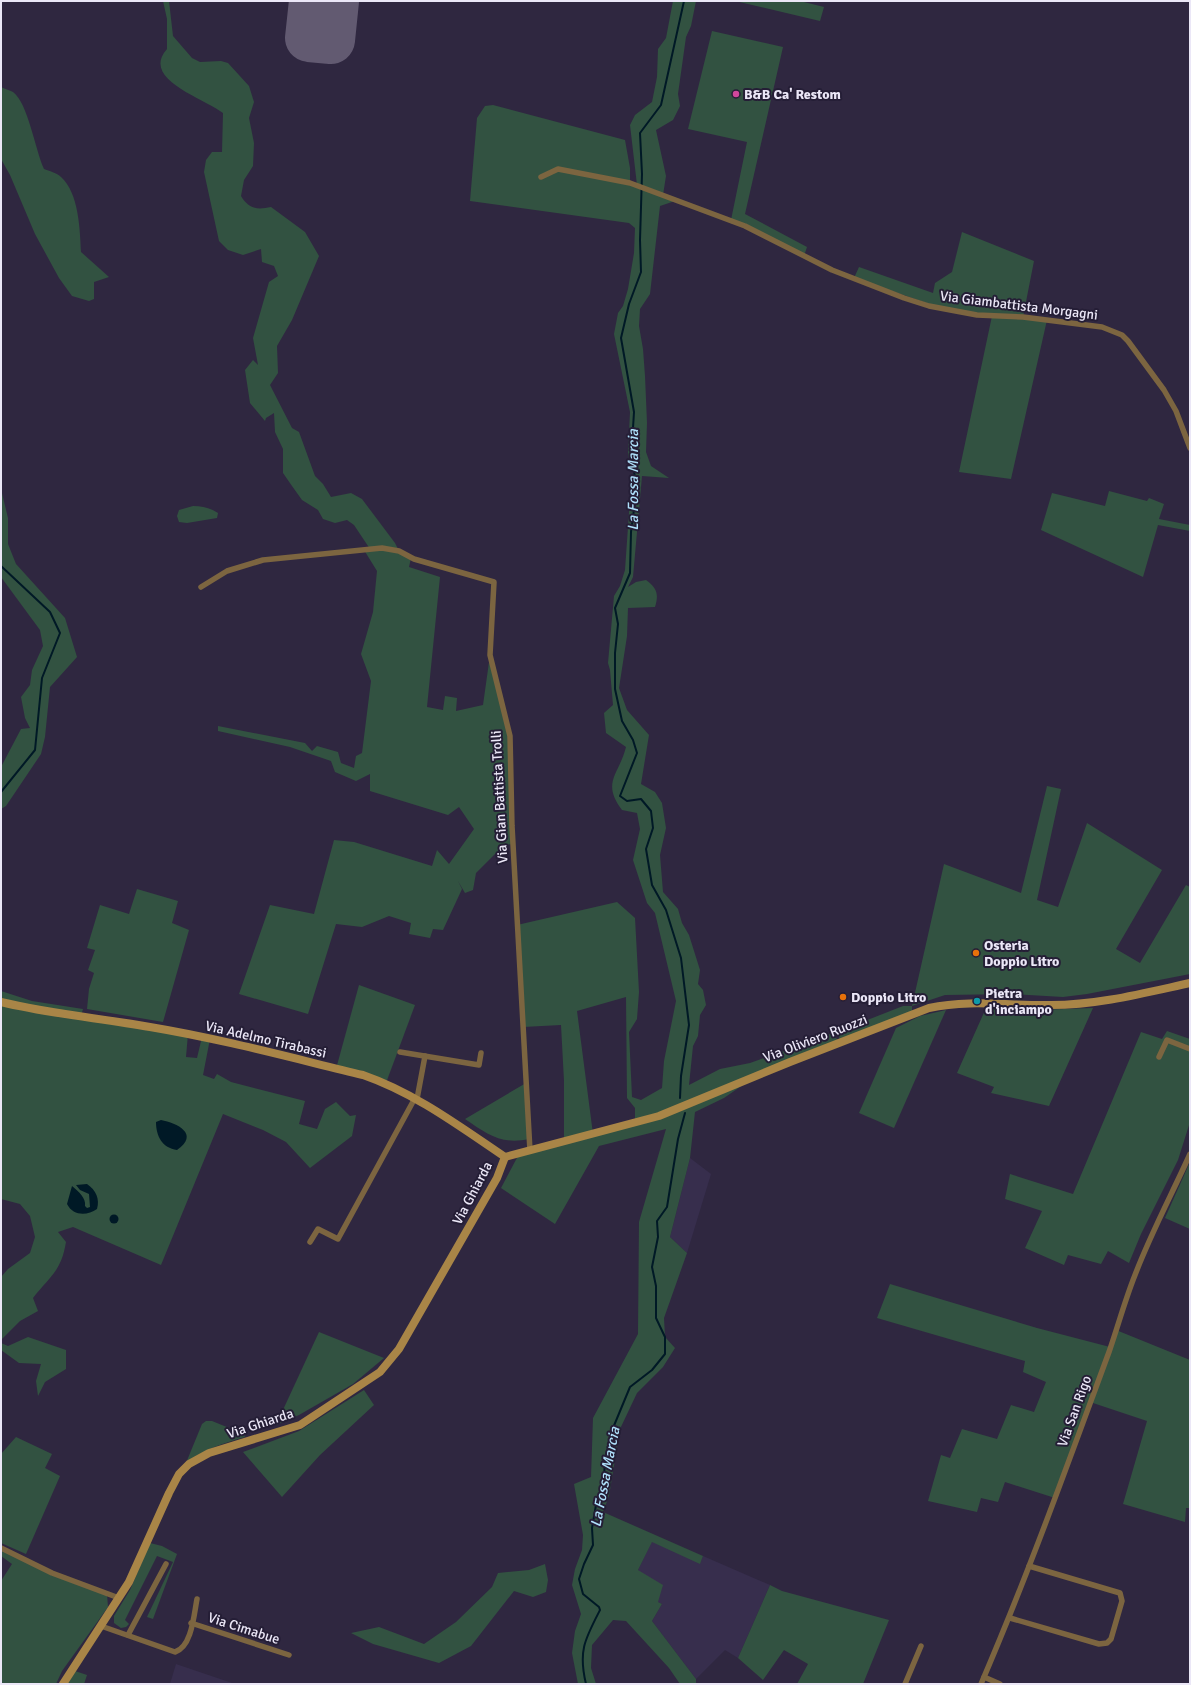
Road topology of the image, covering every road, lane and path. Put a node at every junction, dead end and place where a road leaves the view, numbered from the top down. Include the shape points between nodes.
1 (540, 177) dead end
2 (1190, 448) edge
3 (201, 587) dead end
4 (1190, 983) edge
5 (1, 1002) edge
6 (1190, 1049) edge
7 (400, 1052) dead end
8 (481, 1053) dead end
9 (425, 1056) junction
10 (1159, 1057) dead end
11 (416, 1098) junction
12 (530, 1151) junction
13 (1190, 1154) edge
14 (505, 1157) junction
15 (310, 1242) dead end
16 (1, 1548) edge
17 (166, 1564) dead end
18 (1029, 1566) junction
19 (118, 1598) junction
20 (198, 1599) dead end
21 (1010, 1618) junction
22 (192, 1623) junction
23 (101, 1626) junction
24 (128, 1635) junction
25 (921, 1646) dead end
26 (289, 1656) dead end
27 (984, 1677) junction
28 (63, 1684) edge
29 (905, 1684) edge
30 (981, 1684) edge
31 (1000, 1684) edge

1 - 2 street, Via Giambattista Morgagni via 558,169 630,183 737,222 832,270 929,306 977,315 1023,317 1112,330 1128,341 1164,390 1176,411
3 - 12 street, Via Gian Battista Trolli via 227,571 263,560 382,548 399,551 414,559 494,582 490,655 510,736 512,826
4 - 12 street, Via Oliviero Ruozzi via 1136,996 1101,1001 1051,1005 969,1002 929,1008 659,1116
5 - 11 street, Via Adelmo Tirabassi via 38,1011 151,1027 220,1041 363,1075
6 - 10 street via 1167,1040
7 - 9 street
8 - 9 street via 479,1064
9 - 11 street
11 - 14 street, Via Adelmo Tirabassi
11 - 15 street via 338,1239 318,1229
12 - 14 street, Via Oliviero Ruozzi
13 - 18 street, Via San Rigo via 1136,1271 1120,1322
14 - 19 street, Via Ghiarda via 496,1178 399,1350 386,1367 300,1425 209,1453 190,1464 174,1481 129,1582
16 - 19 street via 52,1573
17 - 24 street
18 - 21 street, Via San Rigo
18 - 21 street via 1114,1589 1120,1593 1122,1601 1111,1639 1107,1643 1099,1644
19 - 23 street, Via Ghiarda
20 - 22 street, Via Cimabue
21 - 27 street, Via San Rigo
22 - 24 street, Via Cimabue via 186,1643 180,1651 175,1652
22 - 26 street, Via Cimabue
23 - 24 street, Via Cimabue
23 - 28 street, Via Ghiarda
25 - 29 street
27 - 30 street, Via San Rigo
27 - 31 street

